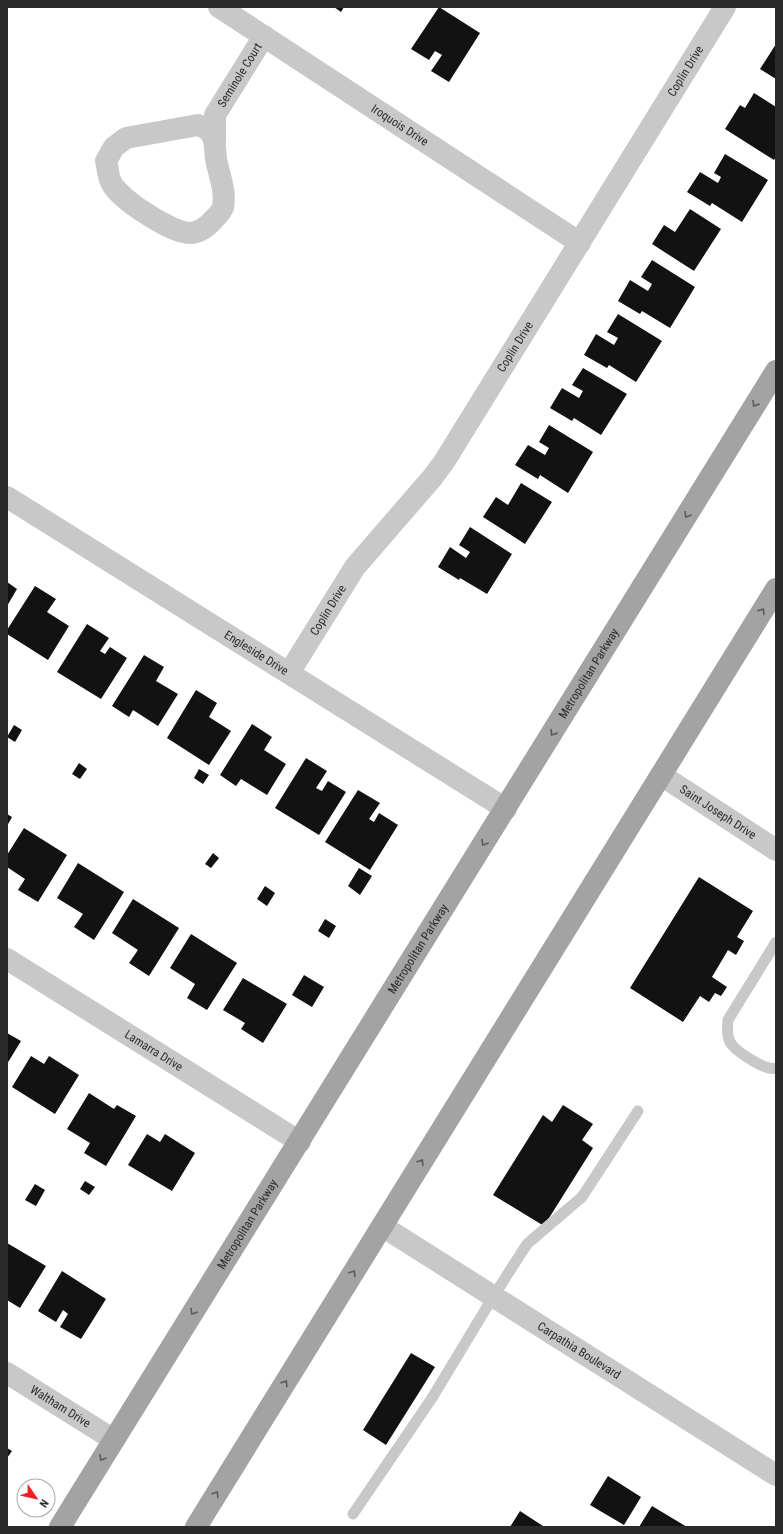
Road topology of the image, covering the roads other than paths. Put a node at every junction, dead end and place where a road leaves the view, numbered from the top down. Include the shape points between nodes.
1 (219, 7) edge
2 (725, 7) edge
3 (264, 36) junction
4 (215, 115) junction
5 (188, 126) junction
6 (215, 140) junction
7 (580, 243) junction
8 (776, 371) edge
9 (7, 497) edge
10 (776, 589) edge
11 (289, 673) junction
12 (661, 775) junction
13 (506, 809) junction
14 (776, 850) edge
15 (776, 942) edge
16 (7, 959) edge
17 (776, 1068) edge
18 (638, 1111) dead end
19 (300, 1142) junction
20 (382, 1226) junction
21 (493, 1296) junction
22 (7, 1373) edge
23 (114, 1440) junction
24 (776, 1475) edge
25 (352, 1514) dead end
26 (60, 1527) edge
27 (196, 1527) edge

1 - 3 street, Iroquois Drive
2 - 7 street, Coplin Drive
3 - 4 street, Seminole Court
3 - 7 street, Iroquois Drive
4 - 5 street, Seminole Court
4 - 6 street, Seminole Court
5 - 6 street, Seminole Court via 198,125 207,128
5 - 6 street, Seminole Court via 126,138 114,147 106,161 112,184 125,199 172,228 190,233 207,228 222,209 224,192 216,159
7 - 11 street, Coplin Drive via 444,462 355,567
8 -> 13 main road, Metropolitan Parkway
9 - 11 street, Engleside Drive
12 -> 10 main road
11 - 13 street, Engleside Drive
12 - 14 street, Saint Joseph Drive
20 -> 12 main road
13 -> 19 main road, Metropolitan Parkway
15 - 17 lane via 728,1020 731,1044 766,1068
16 - 19 street, Lamarra Drive
18 - 21 lane via 582,1197 527,1244
19 -> 23 main road, Metropolitan Parkway
20 - 21 street, Carpathia Boulevard
27 -> 20 main road
21 - 24 street, Carpathia Boulevard
21 - 25 lane via 432,1398
22 - 23 street, Waltham Drive
23 -> 26 main road, Metropolitan Parkway

